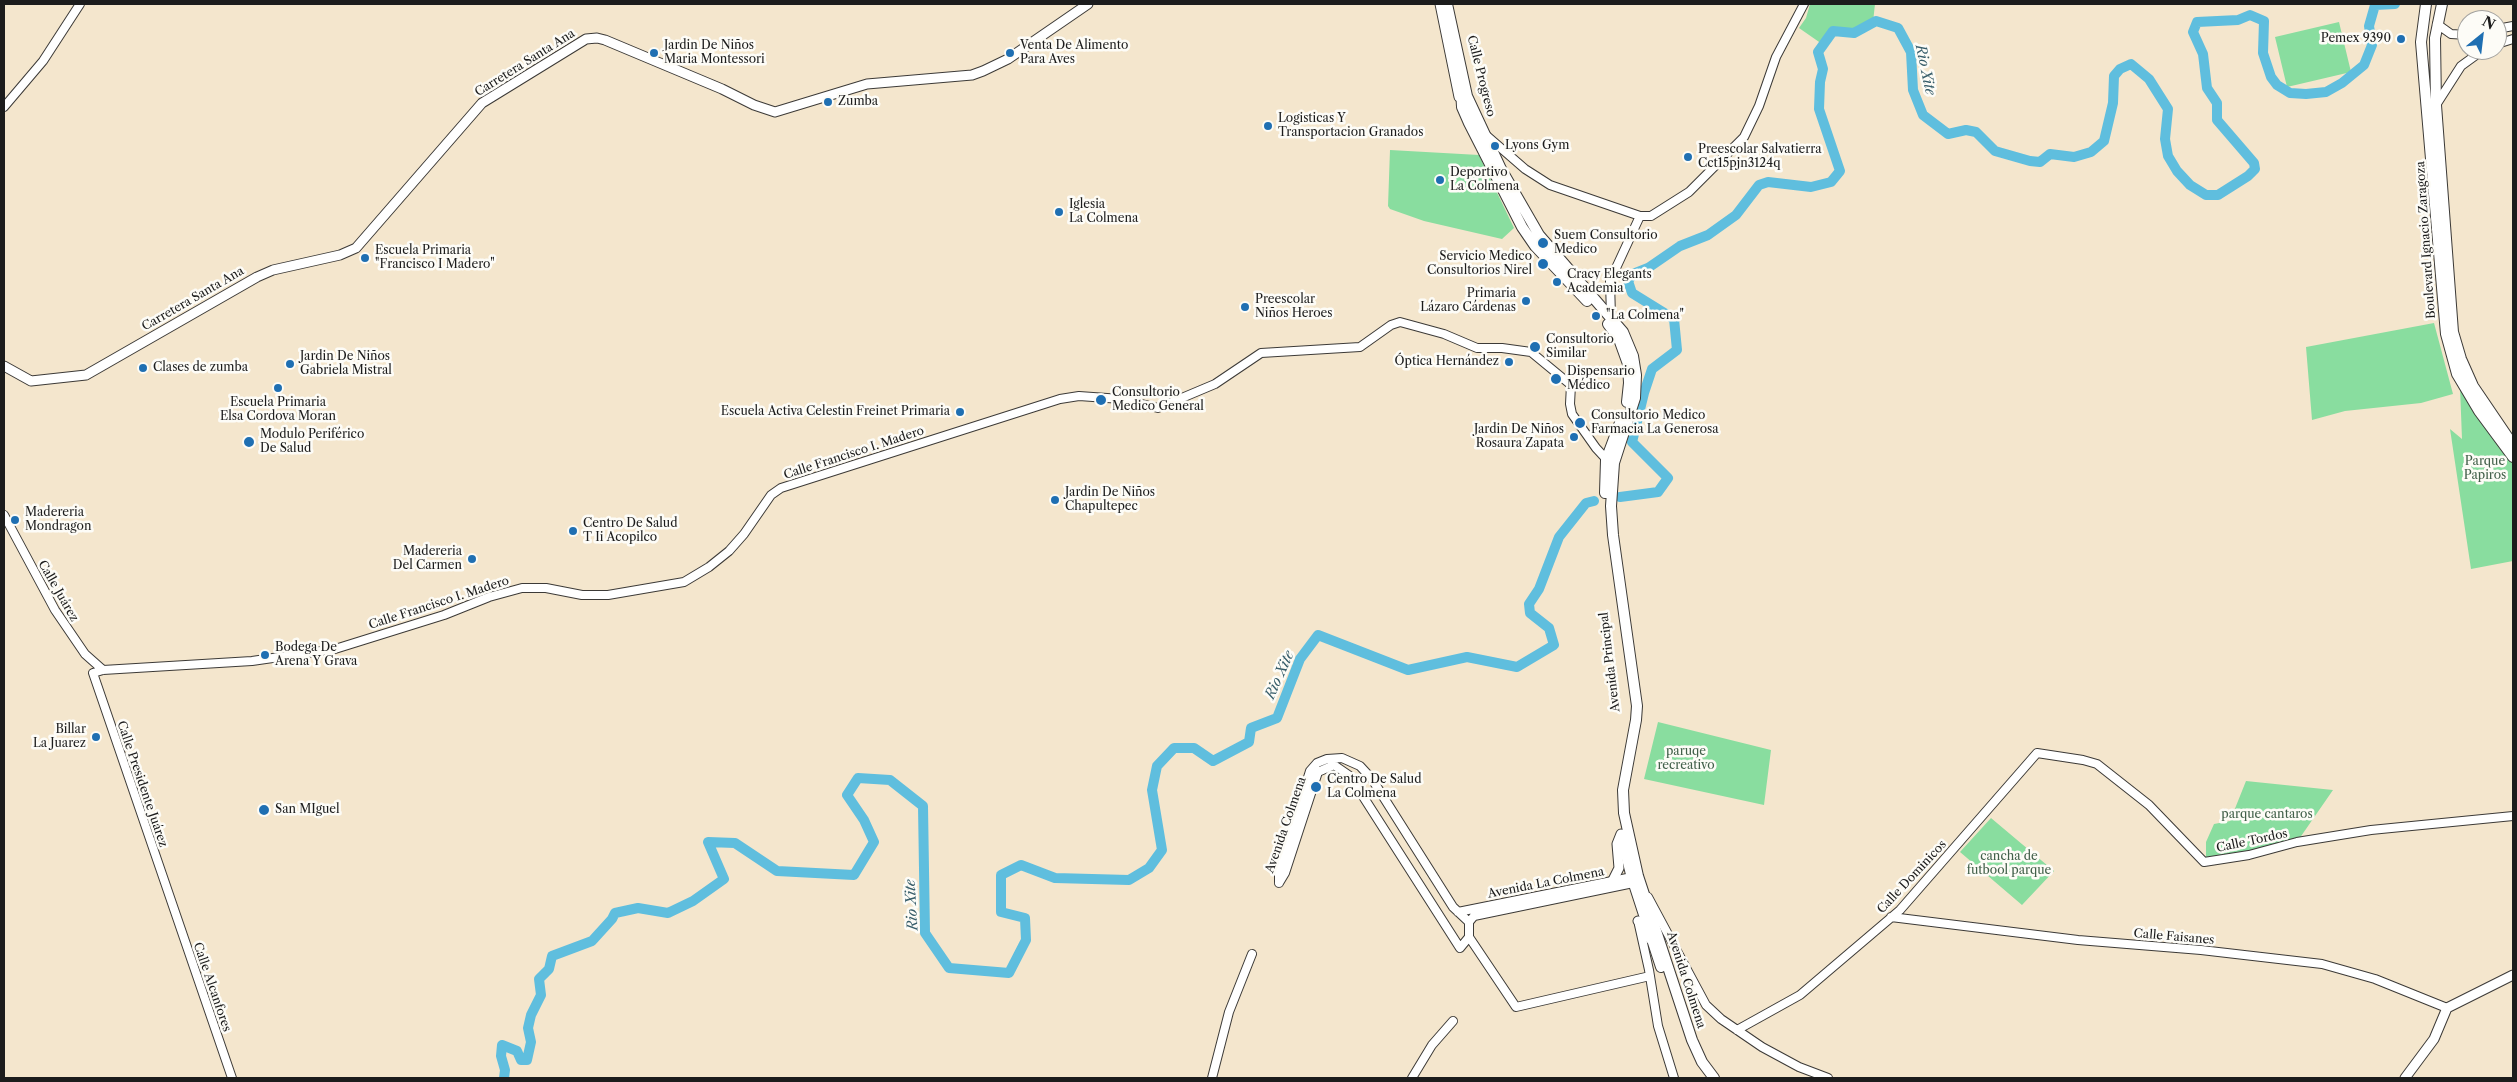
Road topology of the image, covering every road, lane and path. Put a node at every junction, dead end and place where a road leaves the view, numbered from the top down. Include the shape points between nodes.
1 (80, 4) edge
2 (1088, 4) edge
3 (1445, 4) edge
4 (1804, 4) edge
5 (2426, 4) edge
6 (2442, 4) edge
7 (2436, 24) junction
8 (2457, 34) edge
9 (2469, 60) edge
10 (1468, 105) junction
11 (2436, 105) junction
12 (4, 107) edge
13 (1484, 133) junction
14 (1643, 216) junction
15 (1611, 317) junction
16 (4, 366) edge
17 (2513, 445) edge
18 (2513, 457) edge
19 (1610, 462) junction
20 (4, 515) edge
21 (103, 670) junction
22 (93, 673) joint
23 (2036, 754) joint
24 (2512, 815) edge
25 (1621, 834) junction
26 (1612, 882) junction
27 (1637, 882) junction
28 (171, 902) joint
29 (1458, 912) junction
30 (1891, 918) junction
31 (1638, 921) joint
32 (1469, 922) junction
33 (1469, 937) junction
34 (1652, 942) junction
35 (1252, 954) dead end
36 (2513, 975) edge
37 (1650, 976) junction
38 (2447, 1008) junction
39 (1453, 1021) dead end
40 (1738, 1030) junction
41 (232, 1078) edge
42 (1212, 1078) edge
43 (1412, 1078) edge
44 (1674, 1078) edge
45 (1706, 1078) edge
46 (1714, 1078) edge
47 (1828, 1078) edge
48 (2405, 1078) edge

1 - 12 street via 43,61
2 - 16 main road, Carretera Santa Ana via 1008,59 972,75 867,84 775,112 754,106 722,89 612,43 597,38 586,39 482,103 356,248 256,277 86,375 31,381
3 - 10 main road
4 - 14 street via 1776,57 1744,137 1689,192 1662,210
5 - 18 main road, Boulevard Ignacio Zaragoza via 2422,42 2446,334 2457,374
6 - 7 main road, Boulevard Ignacio Zaragoza
7 - 8 street
7 - 11 main road, Boulevard Ignacio Zaragoza
9 - 11 street via 2461,66
10 - 13 main road, Calle Progreso
10 - 19 main road, Calle Progreso via 1495,178 1522,227 1535,246 1607,323 1624,350 1629,373 1628,398
11 - 17 main road, Boulevard Ignacio Zaragoza via 2453,332 2473,386
13 - 14 street via 1534,176 1567,192
13 - 15 main road, Calle Progreso via 1539,235
14 - 15 street via 1610,281
15 - 19 main road, Calle Progreso via 1628,342 1636,375 1632,408
19 - 21 street, Calle Francisco I. Madero via 1572,414 1572,385 1531,352 1477,348 1444,334 1400,322 1360,346 1261,353 1216,384 1158,408 1120,399 1079,396 1060,399 781,488 771,495 729,551 684,582 608,595 522,588 335,649 252,661
19 - 25 main road, Avenida Principal via 1604,506 1630,705 1618,782
19 - 27 main road, Avenida Principal via 1613,535 1637,706 1623,790
20 - 21 street, Calle Juárez via 55,610 85,654
21 - 22 street, Calle Francisco I. Madero
22 - 28 street, Calle Presidente Juárez
23 - 24 street, Calle Tordos via 2096,764 2149,805 2204,862 2249,856 2297,842 2371,830
23 - 30 street, Calle Dominicos
25 - 26 main road via 1617,844 1619,868
25 - 27 main road, Avenida Principal
26 - 27 street, Avenida La Colmena
26 - 29 street, Avenida La Colmena
27 - 32 street, Avenida La Colmena via 1474,916
27 - 34 main road, Avenida Colmena
27 - 40 street via 1706,1005
27 - 46 main road, Avenida Colmena via 1692,1040
28 - 41 street, Calle Alcanfores
29 - 32 street, Avenida Colmena
29 - 33 street, Avenida Colmena via 1365,770 1342,758 1317,763 1310,771 1302,796 1279,871 1279,883 1318,772 1329,766 1339,766 1350,776 1460,948
30 - 38 street, Calle Faisanes via 2322,964 2375,979
30 - 40 street, Calle Dominicos via 1800,995
31 - 34 main road
31 - 37 street
32 - 33 street
33 - 37 street via 1516,1007
34 - 45 main road, Avenida Colmena via 1687,1044
35 - 42 street via 1229,1012
36 - 38 main road
37 - 44 street via 1658,1026
38 - 48 main road via 2434,1039
39 - 43 street via 1432,1045
40 - 47 street via 1792,1063

